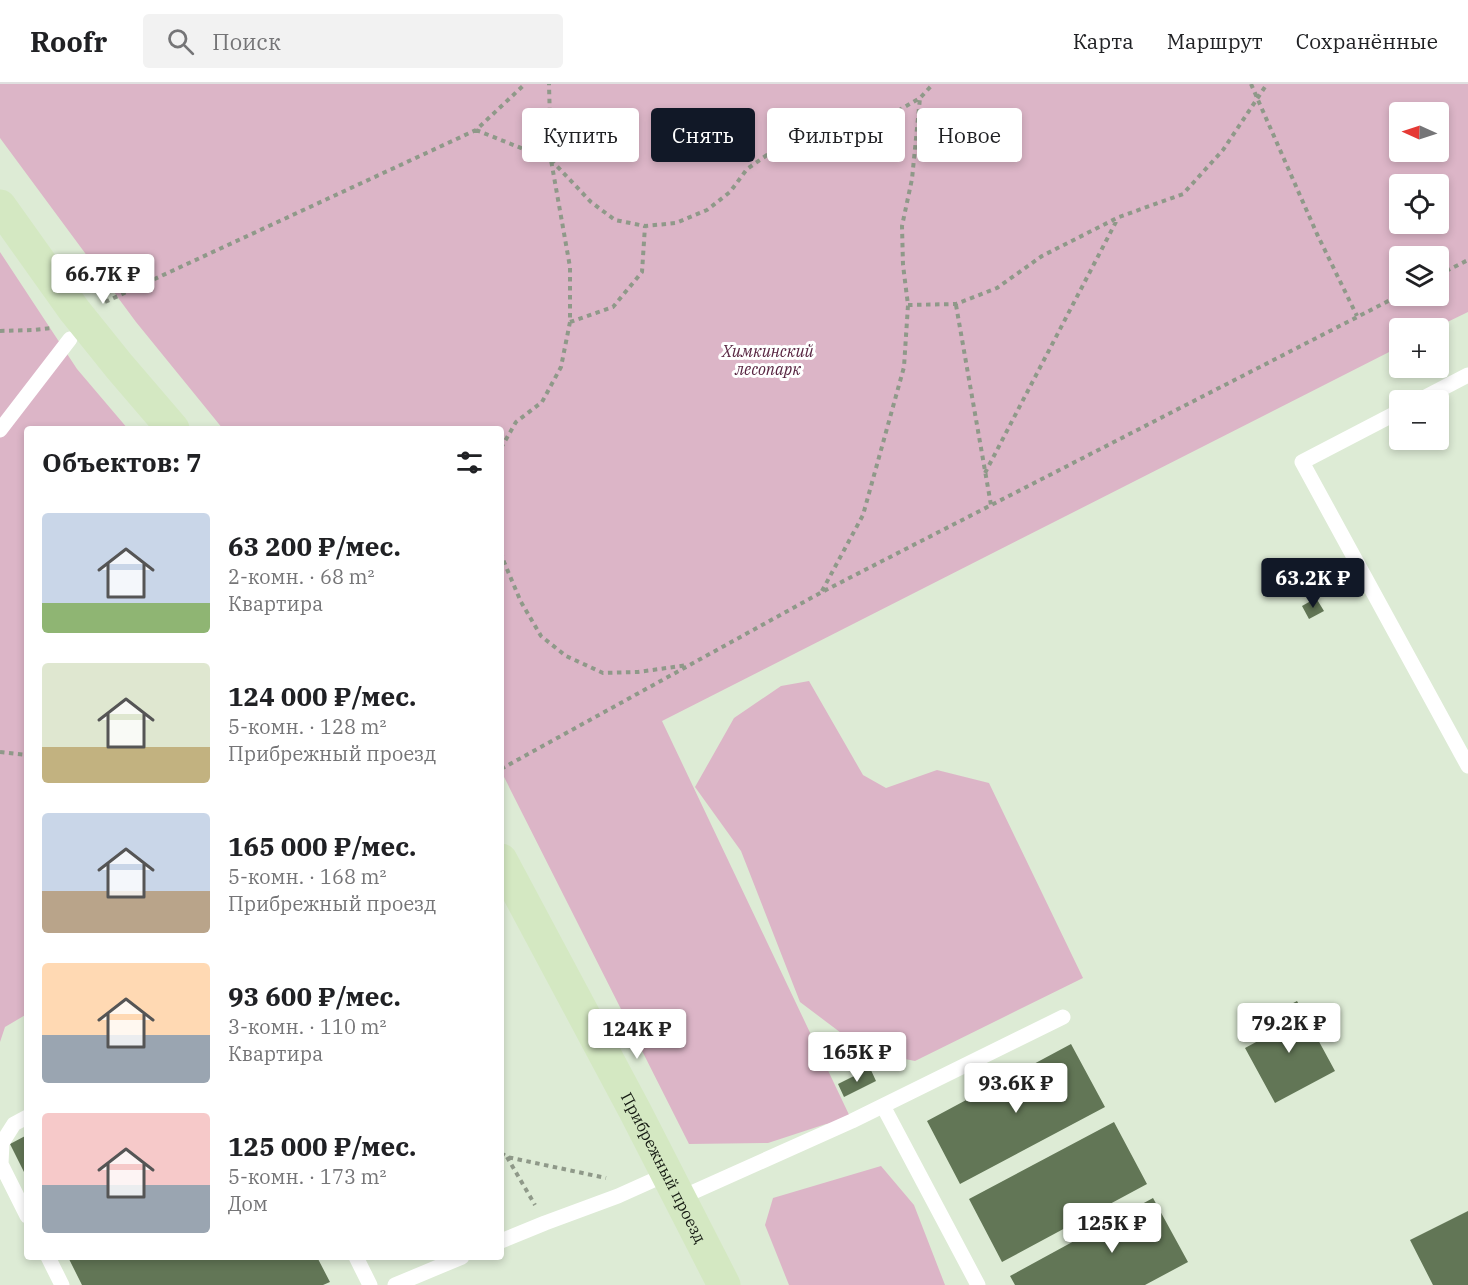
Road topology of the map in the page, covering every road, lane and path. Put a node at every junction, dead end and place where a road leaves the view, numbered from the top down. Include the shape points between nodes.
1 (525, 84) edge
2 (549, 84) edge
3 (933, 84) edge
4 (1251, 84) edge
5 (1267, 84) edge
6 (920, 98) junction
7 (1257, 98) junction
8 (550, 108) edge
9 (476, 130) junction
10 (522, 148) edge
11 (551, 162) edge
12 (553, 162) edge
13 (0, 206) edge
14 (1119, 217) junction
15 (645, 226) junction
16 (1468, 260) edge
17 (1449, 270) edge
18 (1389, 300) edge
19 (101, 304) dead end
20 (956, 304) junction
21 (908, 305) junction
22 (1357, 316) junction
23 (570, 322) junction
24 (0, 331) edge
25 (65, 333) joint
26 (1468, 375) edge
27 (1439, 390) edge
28 (1389, 417) edge
29 (170, 426) edge
30 (0, 430) edge
31 (504, 443) edge
32 (985, 473) junction
33 (991, 505) junction
34 (504, 562) edge
35 (822, 592) junction
36 (690, 664) junction
37 (0, 752) edge
38 (24, 755) edge
39 (1468, 766) edge
40 (504, 767) edge
41 (504, 866) edge
42 (1063, 1017) dead end
43 (883, 1106) junction
44 (24, 1119) edge
45 (504, 1156) edge
46 (507, 1157) junction
47 (663, 1185) junction
48 (24, 1210) edge
49 (545, 1223) junction
50 (504, 1240) edge
51 (50, 1260) edge
52 (358, 1260) edge
53 (455, 1260) edge
54 (62, 1285) edge
55 (370, 1285) edge
56 (394, 1285) edge
57 (724, 1285) edge
58 (978, 1285) edge

1 - 9 path
2 - 8 path
3 - 6 path
4 - 7 path
5 - 7 path
6 - 15 path via 838,141 767,155 747,169 730,192 707,210 676,223
6 - 21 path via 912,179 902,226
7 - 14 path via 1223,150 1183,194
7 - 22 path
9 - 10 path
9 - 19 path
11 - 23 path via 570,267
12 - 15 path via 591,202 615,220
13 - 29 street via 74,310
14 - 20 path via 1042,256 996,288
14 - 32 path
15 - 23 path via 642,272 613,307
16 - 17 path
18 - 22 path
20 - 21 path
20 - 32 path
21 - 35 path via 904,367 863,515
22 - 33 path
23 - 31 path via 561,367 542,402 516,422
24 - 25 path
25 - 30 lane
26 - 27 lane
28 - 39 lane via 1302,462
32 - 33 path
33 - 35 path
34 - 36 path via 541,636 566,656 603,673
35 - 36 path
36 - 40 path
37 - 38 path
41 - 47 street, Прибрежный проезд via 635,1110
42 - 43 lane
43 - 47 lane via 852,1121
43 - 58 lane
44 - 48 lane via 14,1124 2,1143 1,1164
45 - 46 path
46 - 47 path
46 - 49 path
47 - 49 lane via 618,1196
47 - 57 street, Прибрежный проезд
49 - 50 lane
51 - 54 lane
52 - 55 lane
53 - 56 lane

